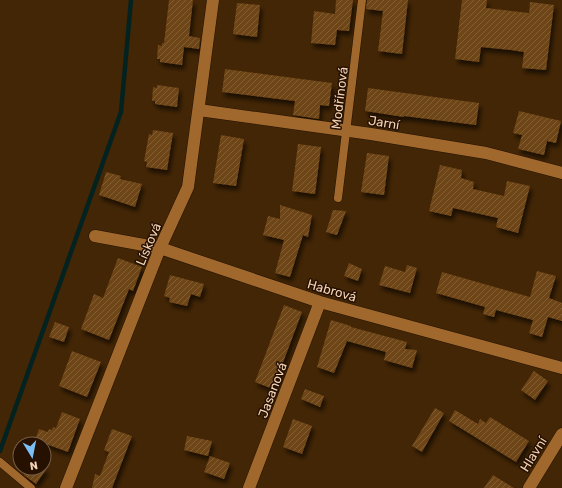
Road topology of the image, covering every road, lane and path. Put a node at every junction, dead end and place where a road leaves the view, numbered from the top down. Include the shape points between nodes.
1 (213, 0) edge
2 (362, 0) edge
3 (199, 110) junction
4 (347, 130) junction
5 (562, 173) edge
6 (338, 198) dead end
7 (95, 236) dead end
8 (160, 248) junction
9 (320, 302) junction
10 (562, 368) edge
11 (562, 434) edge
12 (0, 462) edge
13 (31, 488) edge
14 (66, 488) edge
15 (250, 488) edge
16 (529, 488) edge

1 - 3 street, Lísková
2 - 4 lane, Modřínová
3 - 4 street, Jarní
3 - 8 street, Lísková via 188,187
4 - 5 street, Jarní via 486,153
4 - 6 lane, Modřínová
7 - 8 street, Habrová
8 - 9 street, Habrová
8 - 14 street, Lísková
9 - 10 street, Habrová
9 - 15 street, Jasanová
11 - 16 street, Hlavní
12 - 13 lane

